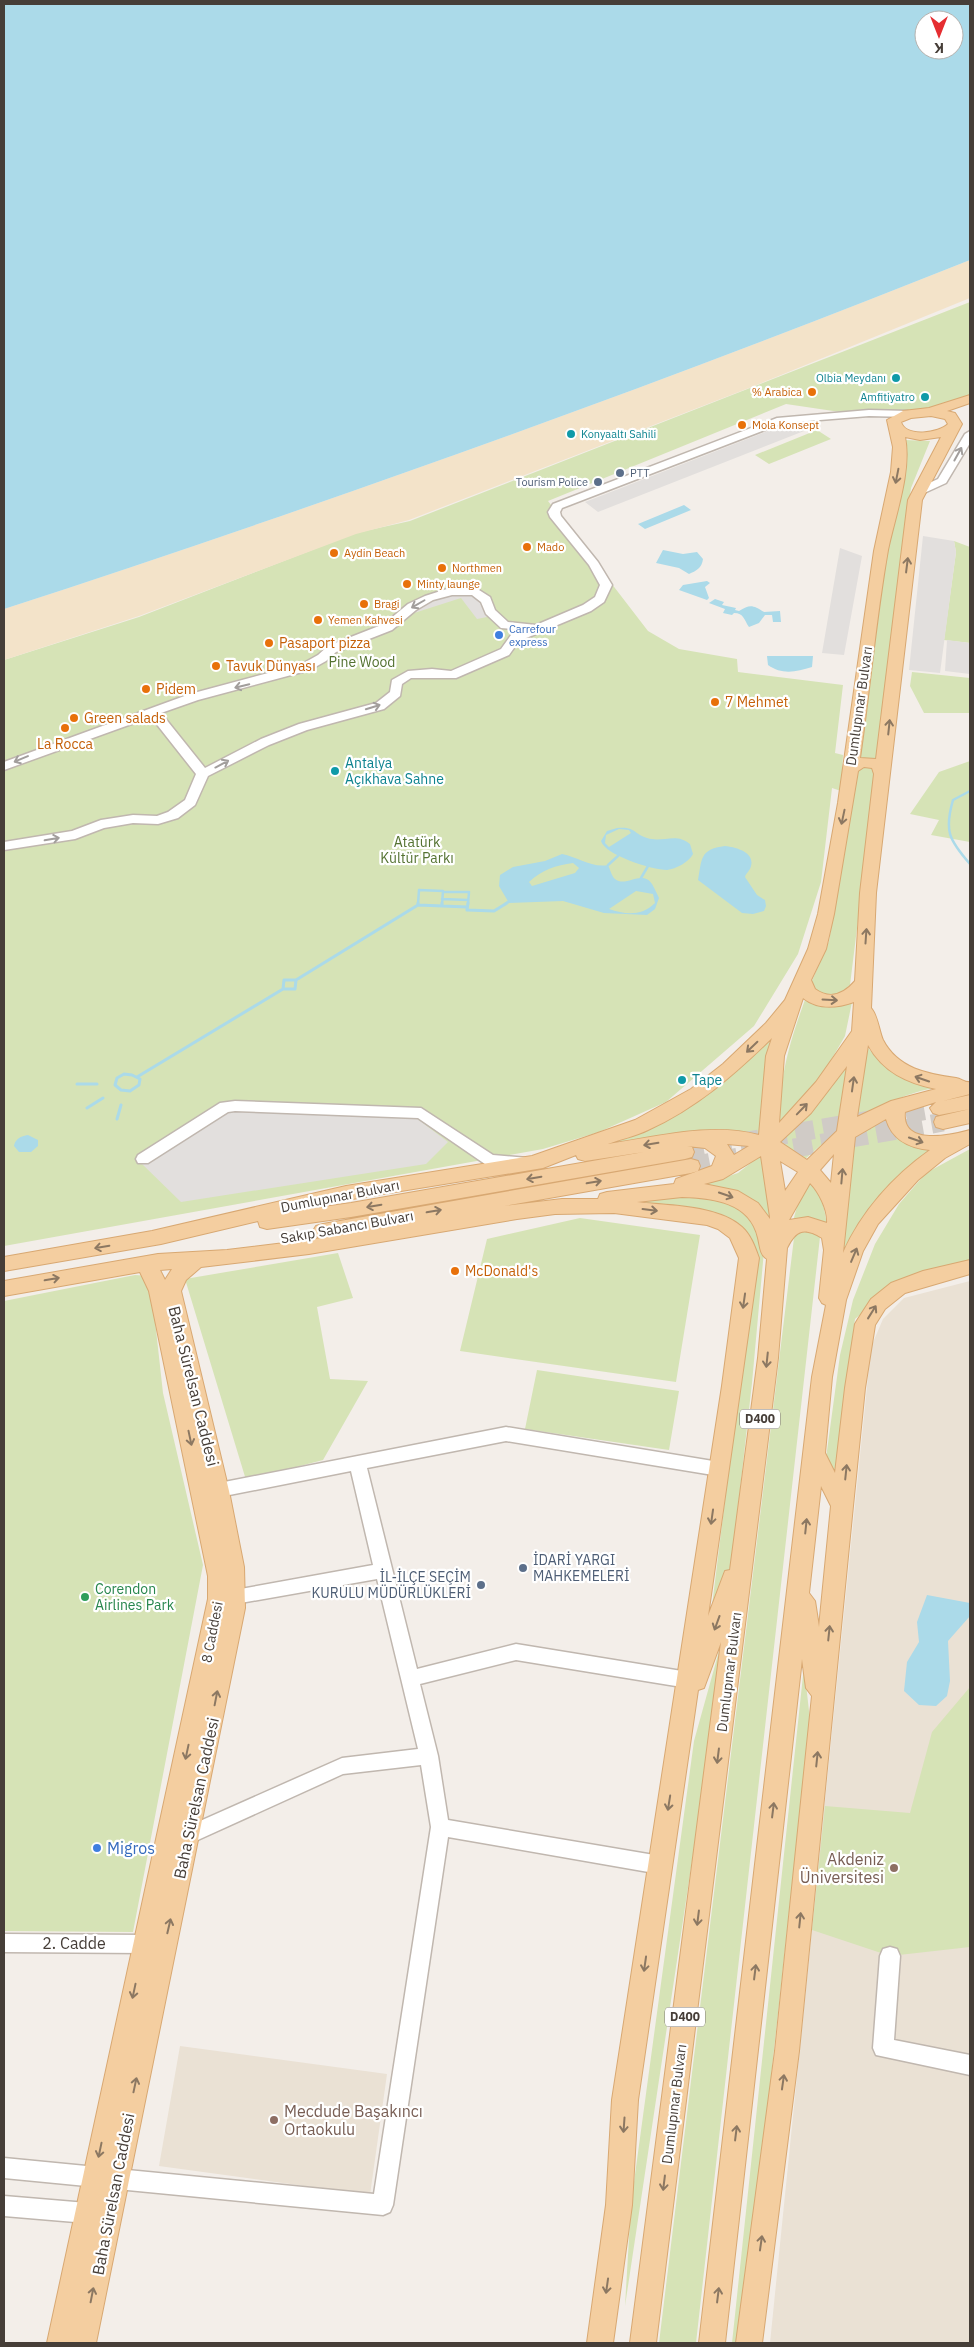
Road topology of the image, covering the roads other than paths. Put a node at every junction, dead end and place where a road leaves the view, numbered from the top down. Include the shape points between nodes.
1 (970, 399) edge
2 (970, 405) edge
3 (931, 412) junction
4 (908, 414) junction
5 (845, 415) junction
6 (954, 426) junction
7 (895, 427) junction
8 (970, 434) edge
9 (918, 492) junction
10 (505, 625) junction
11 (536, 628) junction
12 (515, 638) junction
13 (154, 712) junction
14 (4, 766) edge
15 (851, 769) junction
16 (203, 774) junction
17 (883, 775) junction
18 (4, 846) edge
19 (802, 981) junction
20 (862, 984) junction
21 (792, 1003) junction
22 (861, 1031) junction
23 (970, 1087) edge
24 (970, 1102) edge
25 (897, 1106) junction
26 (970, 1116) edge
27 (846, 1132) junction
28 (965, 1139) edge
29 (768, 1144) junction
30 (689, 1152) junction
31 (143, 1159) dead end
32 (532, 1163) junction
33 (809, 1170) junction
34 (716, 1174) junction
35 (661, 1191) junction
36 (550, 1207) junction
37 (780, 1217) junction
38 (838, 1220) junction
39 (150, 1239) junction
40 (778, 1245) junction
41 (834, 1253) junction
42 (194, 1262) junction
43 (145, 1263) junction
44 (4, 1264) edge
45 (970, 1266) edge
46 (4, 1288) edge
47 (773, 1294) junction
48 (822, 1369) junction
49 (814, 1453) junction
50 (357, 1463) junction
51 (719, 1469) junction
52 (210, 1492) junction
53 (842, 1506) junction
54 (745, 1544) junction
55 (384, 1570) junction
56 (800, 1574) junction
57 (234, 1597) junction
58 (409, 1679) junction
59 (688, 1680) junction
60 (821, 1716) junction
61 (682, 1720) junction
62 (429, 1756) junction
63 (440, 1827) junction
64 (189, 1835) junction
65 (660, 1865) junction
66 (4, 1944) edge
67 (144, 1944) junction
68 (890, 1956) dead end
69 (970, 2066) edge
70 (4, 2168) edge
71 (105, 2177) junction
72 (4, 2206) edge
73 (87, 2213) junction
74 (60, 2343) edge
75 (83, 2343) edge
76 (600, 2343) edge
77 (643, 2343) edge
78 (712, 2343) edge
79 (749, 2343) edge

1 - 3 main road
2 - 6 main road
3 - 4 main road
3 - 6 main road via 950,416
4 - 5 street
4 - 7 main road via 895,418
5 - 7 street
5 - 11 street via 782,420 579,498 567,508 563,524 606,585 600,599 587,608
6 - 7 main road via 940,434 924,436 907,434
6 - 9 main road
7 -> 15 main road, Dumlupınar Bulvarı via 900,438 898,472 881,551
9 -> 8 street via 942,481
17 -> 9 main road
10 - 11 street
10 - 12 street
10 -> 13 street via 490,611 486,600 475,592 452,591 429,598 388,627 332,649 306,667 194,697
11 - 12 street
16 -> 12 street via 265,742 303,727 380,706 396,693 396,683 408,675 452,675 506,652
13 -> 14 street
13 - 16 street
15 - 17 main road via 861,762 870,762 878,765
15 -> 19 main road, Dumlupınar Bulvarı via 826,914 817,949
18 -> 16 street via 75,834 101,824 133,819 158,820 190,802
20 -> 17 main road via 868,893
19 -> 20 main road via 810,996 825,1000 849,997
19 - 21 main road, Dumlupınar Bulvarı
20 - 22 main road
23 -> 20 main road via 925,1080 902,1071 889,1060 876,1047 868,1024
21 - 29 main road, Dumlupınar Bulvarı / D400 via 775,1056
21 -> 32 main road via 730,1069 697,1094 642,1124
27 -> 22 main road
29 -> 22 main road via 831,1077
23 - 25 main road
24 - 26 main road via 941,1115
25 - 27 main road
25 -> 28 main road via 895,1121 902,1133 912,1140 923,1143
27 - 33 main road via 825,1149
38 -> 27 main road
48 -> 28 main road via 836,1304 866,1226 931,1156
29 - 30 main road via 741,1137
29 - 33 main road
29 - 34 main road
29 - 37 main road, Dumlupınar Bulvarı / D400
30 -> 32 main road
30 - 34 main road via 707,1141 723,1150 726,1156
30 -> 39 main road via 351,1210
43 -> 30 main road, Sakıp Sabancı Bulvarı
31 - 32 street via 225,1107 235,1106 421,1113 490,1160
32 - 39 main road, Dumlupınar Bulvarı via 346,1193
33 - 37 main road
33 - 38 main road via 829,1195
34 - 35 main road
35 - 36 main road
35 -> 47 main road via 711,1191 749,1206 768,1232
36 - 42 main road
36 -> 51 main road via 614,1206 709,1218 732,1229 742,1239 749,1258 748,1276
37 - 40 main road, Dumlupınar Bulvarı / D400
38 - 41 main road
39 -> 44 main road
40 - 41 main road via 781,1234 790,1227 803,1224 822,1228 831,1234
40 - 47 main road, Dumlupınar Bulvarı / D400
41 - 48 main road
42 - 43 main road
42 - 52 main road, Baha Sürelsan Caddesi via 172,1280 171,1291
46 -> 43 main road, Sakıp Sabancı Bulvarı
43 -> 52 main road, 8 Caddesi via 154,1276
53 -> 45 main road via 865,1324 878,1304 898,1288
47 -> 54 main road, Dumlupınar Bulvarı / D400
48 - 49 main road
49 - 53 main road
56 -> 49 main road
50 - 51 street via 506,1434
50 - 52 street
50 - 55 street
51 -> 59 main road
52 - 57 main road, Baha Sürelsan Caddesi via 233,1567
52 -> 67 main road, 8 Caddesi via 219,1599 170,1838
60 -> 53 main road
54 -> 61 main road
54 -> 77 main road, Dumlupınar Bulvarı / D400
55 - 57 street
55 - 58 street
56 - 60 main road
78 -> 56 main road
64 -> 57 main road, Baha Sürelsan Caddesi
58 - 59 street via 516,1652
58 - 62 street
59 - 61 main road
79 -> 60 main road via 787,2051
61 -> 65 main road
62 - 63 street
62 - 64 street via 342,1766
63 - 65 street
63 - 71 street via 383,2205
71 -> 64 main road, Baha Sürelsan Caddesi
65 -> 76 main road via 625,2100 619,2205
66 - 67 street, 2. Cadde
67 -> 71 main road, Baha Sürelsan Caddesi
68 - 69 street via 883,2048
70 - 71 street
71 - 73 main road, Baha Sürelsan Caddesi
75 -> 71 main road, Baha Sürelsan Caddesi
72 - 73 street
73 - 74 main road, Baha Sürelsan Caddesi

